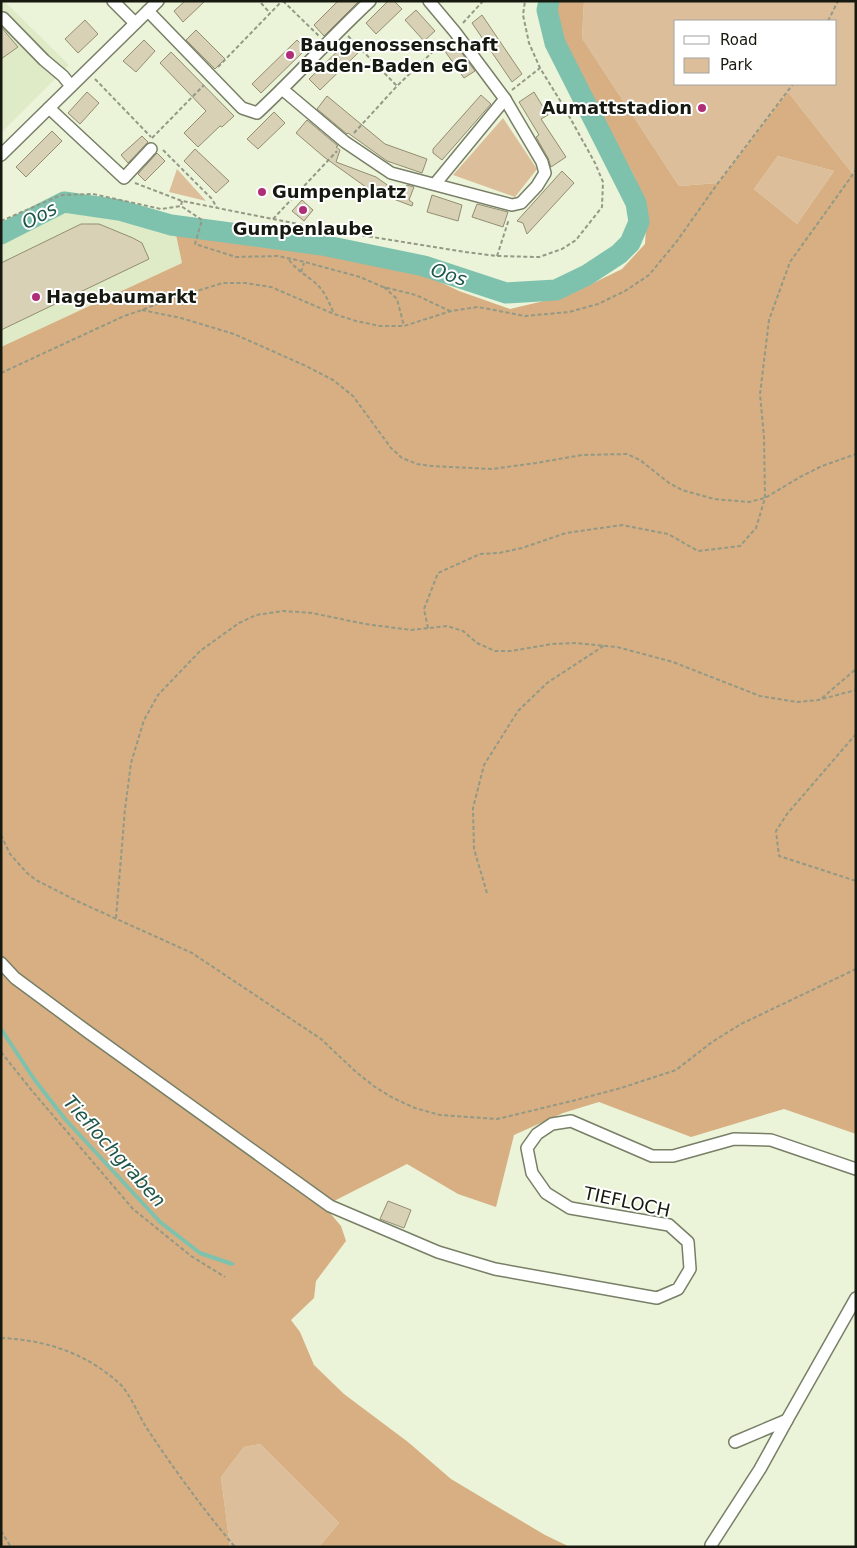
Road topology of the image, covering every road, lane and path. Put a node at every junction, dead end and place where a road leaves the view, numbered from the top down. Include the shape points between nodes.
1 (113, 1) edge
2 (158, 1) edge
3 (283, 1) edge
4 (370, 1) edge
5 (429, 1) edge
6 (483, 1) edge
7 (838, 1) edge
8 (261, 2) edge
9 (148, 11) junction
10 (270, 13) dead end
11 (3, 18) dead end
12 (828, 20) edge
13 (135, 24) junction
14 (341, 28) junction
15 (454, 32) junction
16 (326, 44) junction
17 (540, 68) dead end
18 (792, 85) edge
19 (71, 86) junction
20 (397, 86) junction
21 (282, 89) junction
22 (505, 99) junction
23 (49, 108) junction
24 (345, 142) junction
25 (151, 149) dead end
26 (2, 153) edge
27 (856, 170) edge
28 (124, 178) junction
29 (435, 184) junction
30 (182, 201) junction
31 (181, 206) junction
32 (218, 208) dead end
33 (274, 218) dead end
34 (509, 219) dead end
35 (1, 221) edge
36 (497, 256) dead end
37 (288, 259) junction
38 (304, 263) junction
39 (301, 272) junction
40 (383, 287) junction
41 (142, 310) junction
42 (451, 311) junction
43 (334, 314) junction
44 (404, 326) junction
45 (1, 373) edge
46 (856, 454) edge
47 (765, 498) junction
48 (428, 628) junction
49 (605, 645) junction
50 (856, 669) edge
51 (856, 690) edge
52 (818, 700) junction
53 (856, 734) edge
54 (1, 836) edge
55 (856, 881) edge
56 (487, 893) dead end
57 (116, 918) junction
58 (1, 962) edge
59 (856, 969) edge
60 (1, 1052) edge
61 (856, 1169) edge
62 (225, 1277) dead end
63 (856, 1298) edge
64 (1, 1338) edge
65 (787, 1420) junction
66 (736, 1442) dead end
67 (1, 1531) edge
68 (711, 1545) dead end
69 (11, 1547) edge
70 (235, 1547) edge

1 - 13 street
2 - 9 street
3 - 16 path
4 - 14 street
5 - 15 street
6 - 15 path
7 - 12 path
8 - 10 path
9 - 13 street
9 - 21 street via 242,108 257,113
11 - 19 street
13 - 19 street
14 - 16 street
14 - 20 path
15 - 20 path
15 - 22 street
16 - 21 street
17 - 22 path via 514,87
18 - 42 path via 671,248 649,275 625,291 598,304 569,312 525,316 478,307
19 - 23 street
20 - 24 path
21 - 24 street
22 - 29 street
22 - 29 street via 542,162 545,173 537,186 521,204 512,205
23 - 26 street
23 - 28 street
24 - 29 street via 391,173
24 - 33 path
25 - 28 street
27 - 47 path via 790,262 768,320 760,394
28 - 30 path
30 - 31 path
30 - 32 path
31 - 35 path via 161,209 93,194 61,195
31 - 37 path via 202,220 195,244 236,256
34 - 36 path
37 - 38 path
37 - 39 path
38 - 39 path
38 - 40 path via 360,277
39 - 43 path via 323,290
40 - 42 path via 416,295
40 - 44 path via 397,299
41 - 43 path via 201,288 231,283 271,287
41 - 45 path
41 - 47 path via 234,334 333,380 353,396 391,448 402,458 417,464 492,469 582,455 627,454 682,490 736,502
42 - 44 path
43 - 44 path via 380,326
46 - 47 path via 806,474
47 - 48 path via 756,528 740,546 698,551 668,534 622,525 566,533 522,548 480,554 438,573 424,609
48 - 49 path via 447,626 463,631 477,643 495,651 552,644
48 - 57 path via 410,630 283,611 256,615 200,650 158,695 144,720 134,754 125,810
49 - 52 path via 673,662 760,696 797,702
49 - 56 path via 548,683 518,711 484,765 474,808 474,849
50 - 52 path
51 - 52 path
53 - 55 path via 776,831 779,856
54 - 57 path via 10,854 36,880
57 - 59 path via 192,953 321,1039 356,1072 393,1098 440,1115 497,1119 676,1070 741,1024
58 - 61 street, TIEFLOCH via 15,978 330,1206 438,1252 495,1269 657,1298 678,1289 690,1269 688,1242 669,1225 570,1208 546,1193 532,1173 527,1148 537,1134 552,1124 571,1121 652,1156 673,1156 734,1139 772,1140
60 - 62 path via 133,1208 191,1256
63 - 65 street
64 - 70 path via 48,1343 75,1354 122,1386 146,1427 210,1518
65 - 66 street
65 - 68 street
67 - 69 path

